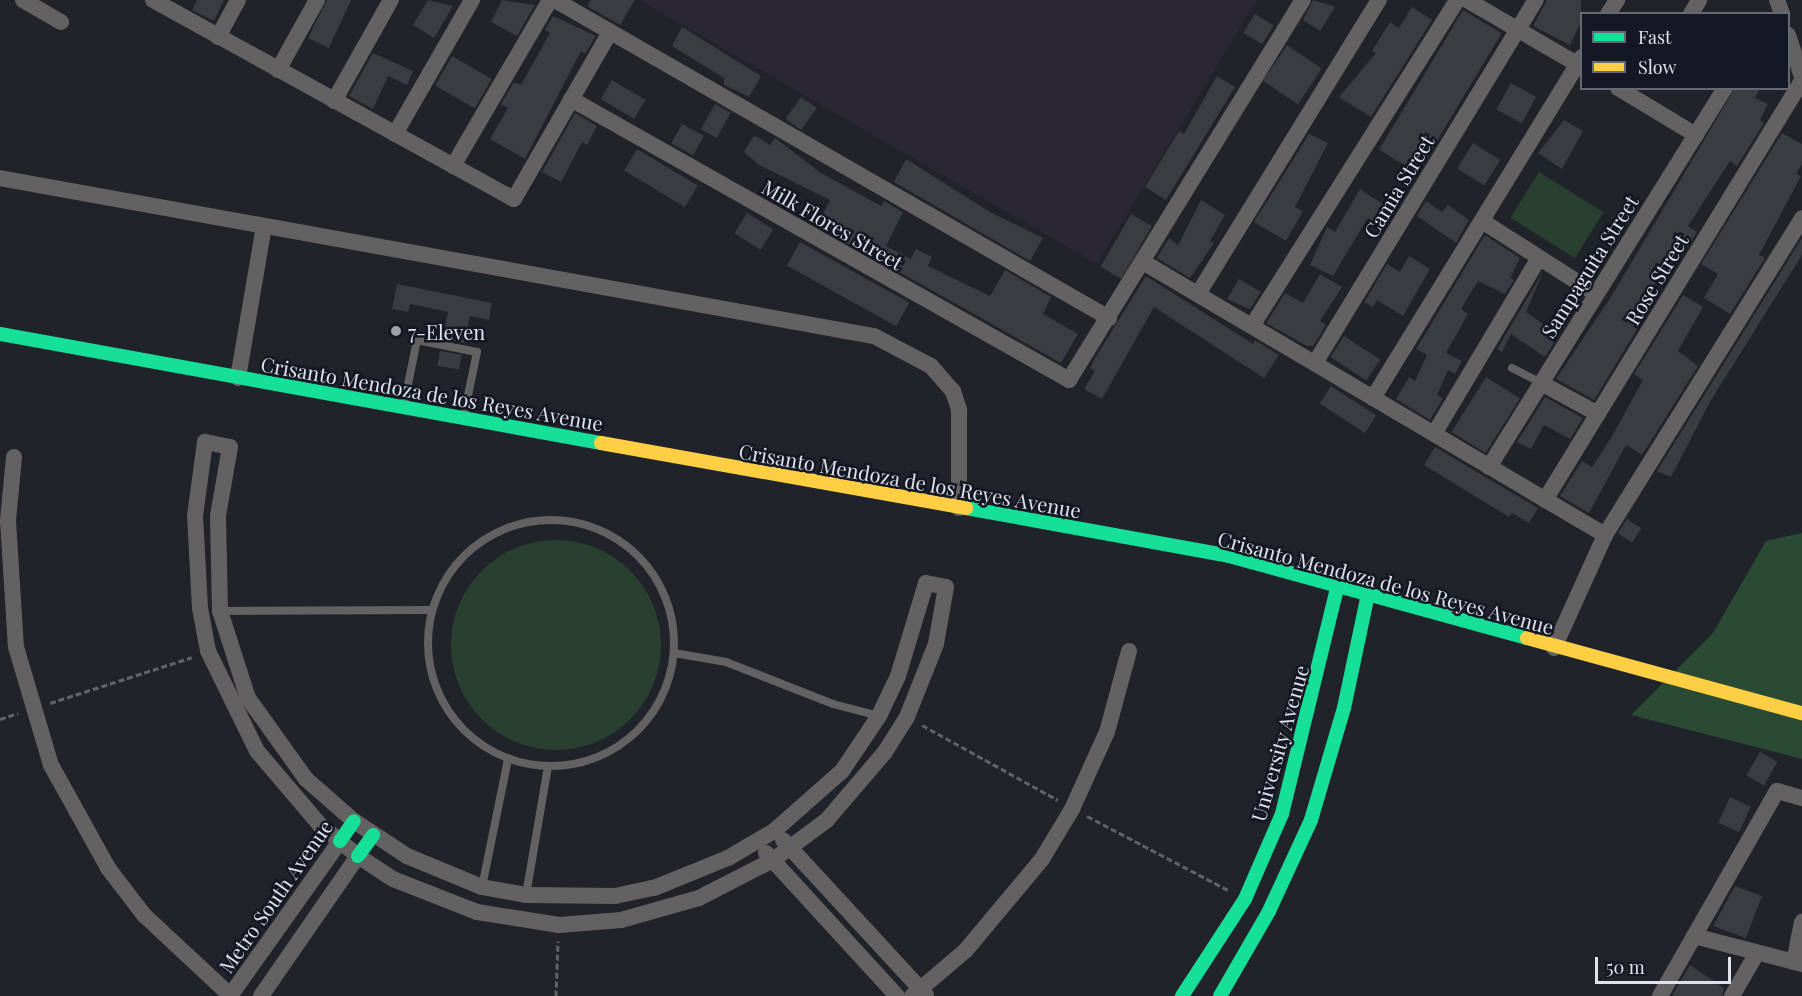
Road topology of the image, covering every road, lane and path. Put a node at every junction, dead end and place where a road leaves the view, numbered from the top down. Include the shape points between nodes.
1 (23, 0) edge
2 (238, 0) edge
3 (317, 0) edge
4 (392, 0) edge
5 (472, 0) edge
6 (552, 0) edge
7 (1303, 0) edge
8 (1379, 0) edge
9 (1457, 0) edge
10 (1467, 0) edge
11 (1536, 0) edge
12 (158, 2) edge
13 (61, 22) dead end
14 (1518, 30) junction
15 (610, 32) junction
16 (218, 37) junction
17 (1790, 41) edge
18 (1580, 63) edge
19 (278, 70) junction
20 (1802, 78) edge
21 (1626, 90) edge
22 (1724, 90) edge
23 (1642, 94) edge
24 (571, 99) junction
25 (334, 100) junction
26 (395, 134) junction
27 (1696, 135) junction
28 (453, 166) junction
29 (0, 178) edge
30 (1802, 218) edge
31 (1482, 220) junction
32 (264, 226) junction
33 (1539, 258) junction
34 (1143, 262) junction
35 (1198, 294) junction
36 (1596, 294) junction
37 (1109, 318) junction
38 (1252, 326) junction
39 (0, 334) edge
40 (1314, 363) junction
41 (1512, 368) dead end
42 (238, 378) junction
43 (1541, 383) junction
44 (1373, 398) junction
45 (403, 407) junction
46 (1598, 414) junction
47 (464, 418) junction
48 (1434, 434) junction
49 (14, 457) dead end
50 (1489, 467) junction
51 (1545, 500) junction
52 (958, 508) junction
53 (1605, 535) junction
54 (1338, 585) junction
55 (1368, 594) junction
56 (432, 610) junction
57 (220, 611) junction
58 (1554, 648) junction
59 (208, 651) junction
60 (1129, 651) dead end
61 (674, 653) junction
62 (32, 709) junction
63 (1802, 713) edge
64 (879, 716) junction
65 (0, 719) edge
66 (508, 759) junction
67 (548, 766) junction
68 (1802, 798) edge
69 (354, 821) junction
70 (774, 831) junction
71 (373, 835) junction
72 (340, 841) junction
73 (756, 842) junction
74 (790, 848) junction
75 (358, 856) junction
76 (773, 860) junction
77 (482, 887) junction
78 (526, 895) junction
79 (1802, 922) edge
80 (559, 925) junction
81 (1694, 936) junction
82 (1757, 953) junction
83 (1798, 963) edge
84 (920, 994) edge
85 (230, 996) edge
86 (261, 996) edge
87 (556, 996) edge
88 (897, 996) edge
89 (1182, 996) edge
90 (1220, 996) edge
91 (1660, 996) edge
92 (1732, 996) edge

1 - 13 street
2 - 16 street
3 - 19 street
4 - 25 street
5 - 26 street
6 - 15 street
6 - 28 street
7 - 34 street
8 - 35 street
9 - 38 street
10 - 14 street
11 - 14 street, Camia Street
12 - 16 street
14 - 18 street
14 - 40 street, Camia Street
15 - 24 street
15 - 37 street
16 - 19 street
17 - 20 street
18 - 31 street
19 - 25 street
20 - 46 street, Rose Street
21 - 23 street
22 - 27 street, Sampaguita Street
23 - 27 street
24 - 28 street via 514,199
24 - 37 street, Milk Flores Street via 1064,379 1074,376
25 - 26 street
26 - 28 street
27 - 36 street, Sampaguita Street
29 - 32 street
30 - 53 street
31 - 33 street
31 - 44 street
32 - 42 street
32 - 52 street via 893,343 940,374 957,400
33 - 36 street
33 - 48 street
34 - 35 street
34 - 37 street
35 - 38 street
36 - 43 street, Sampaguita Street
38 - 40 street
39 - 42 main road, Crisanto Mendoza de los Reyes Avenue
40 - 44 street
41 - 43 lane
42 - 45 main road, Crisanto Mendoza de los Reyes Avenue
43 - 46 street
43 - 50 street, Sampaguita Street
44 - 48 street
45 - 47 main road, Crisanto Mendoza de los Reyes Avenue
45 - 47 lane via 417,340 477,352
46 - 51 street, Rose Street
47 - 52 main road, Crisanto Mendoza de los Reyes Avenue
48 - 50 street
49 - 62 street via 8,520 9,584 16,647
50 - 51 street
51 - 53 street
52 - 54 main road, Crisanto Mendoza de los Reyes Avenue via 1229,556
53 - 58 street
54 - 55 main road, Crisanto Mendoza de los Reyes Avenue
54 - 89 main road, University Avenue via 1282,814 1245,899
55 - 58 main road, Crisanto Mendoza de los Reyes Avenue
55 - 90 main road via 1344,708 1311,820 1269,911
56 - 57 lane
56 - 61 lane via 452,569 486,538 528,521 573,521 615,537 649,567 670,608
56 - 66 lane via 428,652 438,693 461,728
57 - 59 street via 218,516 230,447 205,442 199,473 195,564
57 - 69 street via 248,698 276,743 306,779
58 - 63 main road, Crisanto Mendoza de los Reyes Avenue
59 - 62 path
59 - 72 street via 256,751 297,800
60 - 84 street via 1107,732 1072,809 1042,860 966,950
61 - 64 lane via 726,662 833,704
61 - 67 lane via 662,697 633,734 594,758
62 - 65 path
62 - 85 street via 62,786 108,868 152,924
64 - 70 street via 842,771
64 - 74 street via 898,676 925,583 946,587 936,644 907,717 861,783 827,820
66 - 67 lane
66 - 77 lane
67 - 78 lane
68 - 81 street via 1777,791
69 - 71 street
69 - 72 main road, Metro South Avenue
70 - 73 street
70 - 74 street
71 - 75 main road
71 - 77 street via 407,856
72 - 75 street
72 - 85 street, Metro South Avenue
73 - 76 street
73 - 78 street via 694,874 654,888 615,896
74 - 76 street
74 - 84 street
75 - 80 street via 434,898 477,912
75 - 86 street
76 - 80 street via 699,898 656,912
76 - 88 street
77 - 78 street
79 - 83 street
80 - 87 path
81 - 82 street
81 - 91 street
82 - 83 street
82 - 92 street

